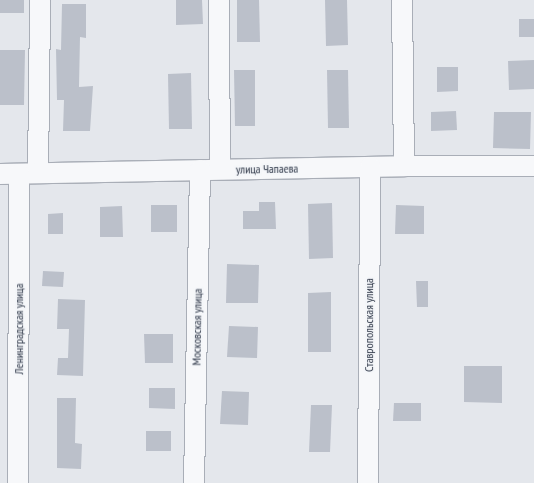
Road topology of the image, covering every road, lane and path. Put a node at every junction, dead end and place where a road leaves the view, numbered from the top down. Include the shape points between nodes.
1 (40, 0) edge
2 (219, 0) edge
3 (402, 0) edge
4 (404, 166) junction
5 (534, 166) edge
6 (370, 167) junction
7 (220, 169) junction
8 (200, 170) junction
9 (0, 174) edge
10 (29, 174) junction
11 (18, 483) edge
12 (194, 483) edge
13 (368, 483) edge

1 - 10 street, Ленинградская улица
2 - 7 street
3 - 4 street
4 - 5 street, улица Чапаева
4 - 6 street, улица Чапаева
6 - 7 street, улица Чапаева
6 - 13 street, Ставропольская улица
7 - 8 street, улица Чапаева
8 - 10 street, улица Чапаева
8 - 12 street, Московская улица
9 - 10 street, улица Чапаева
10 - 11 street, Ленинградская улица

